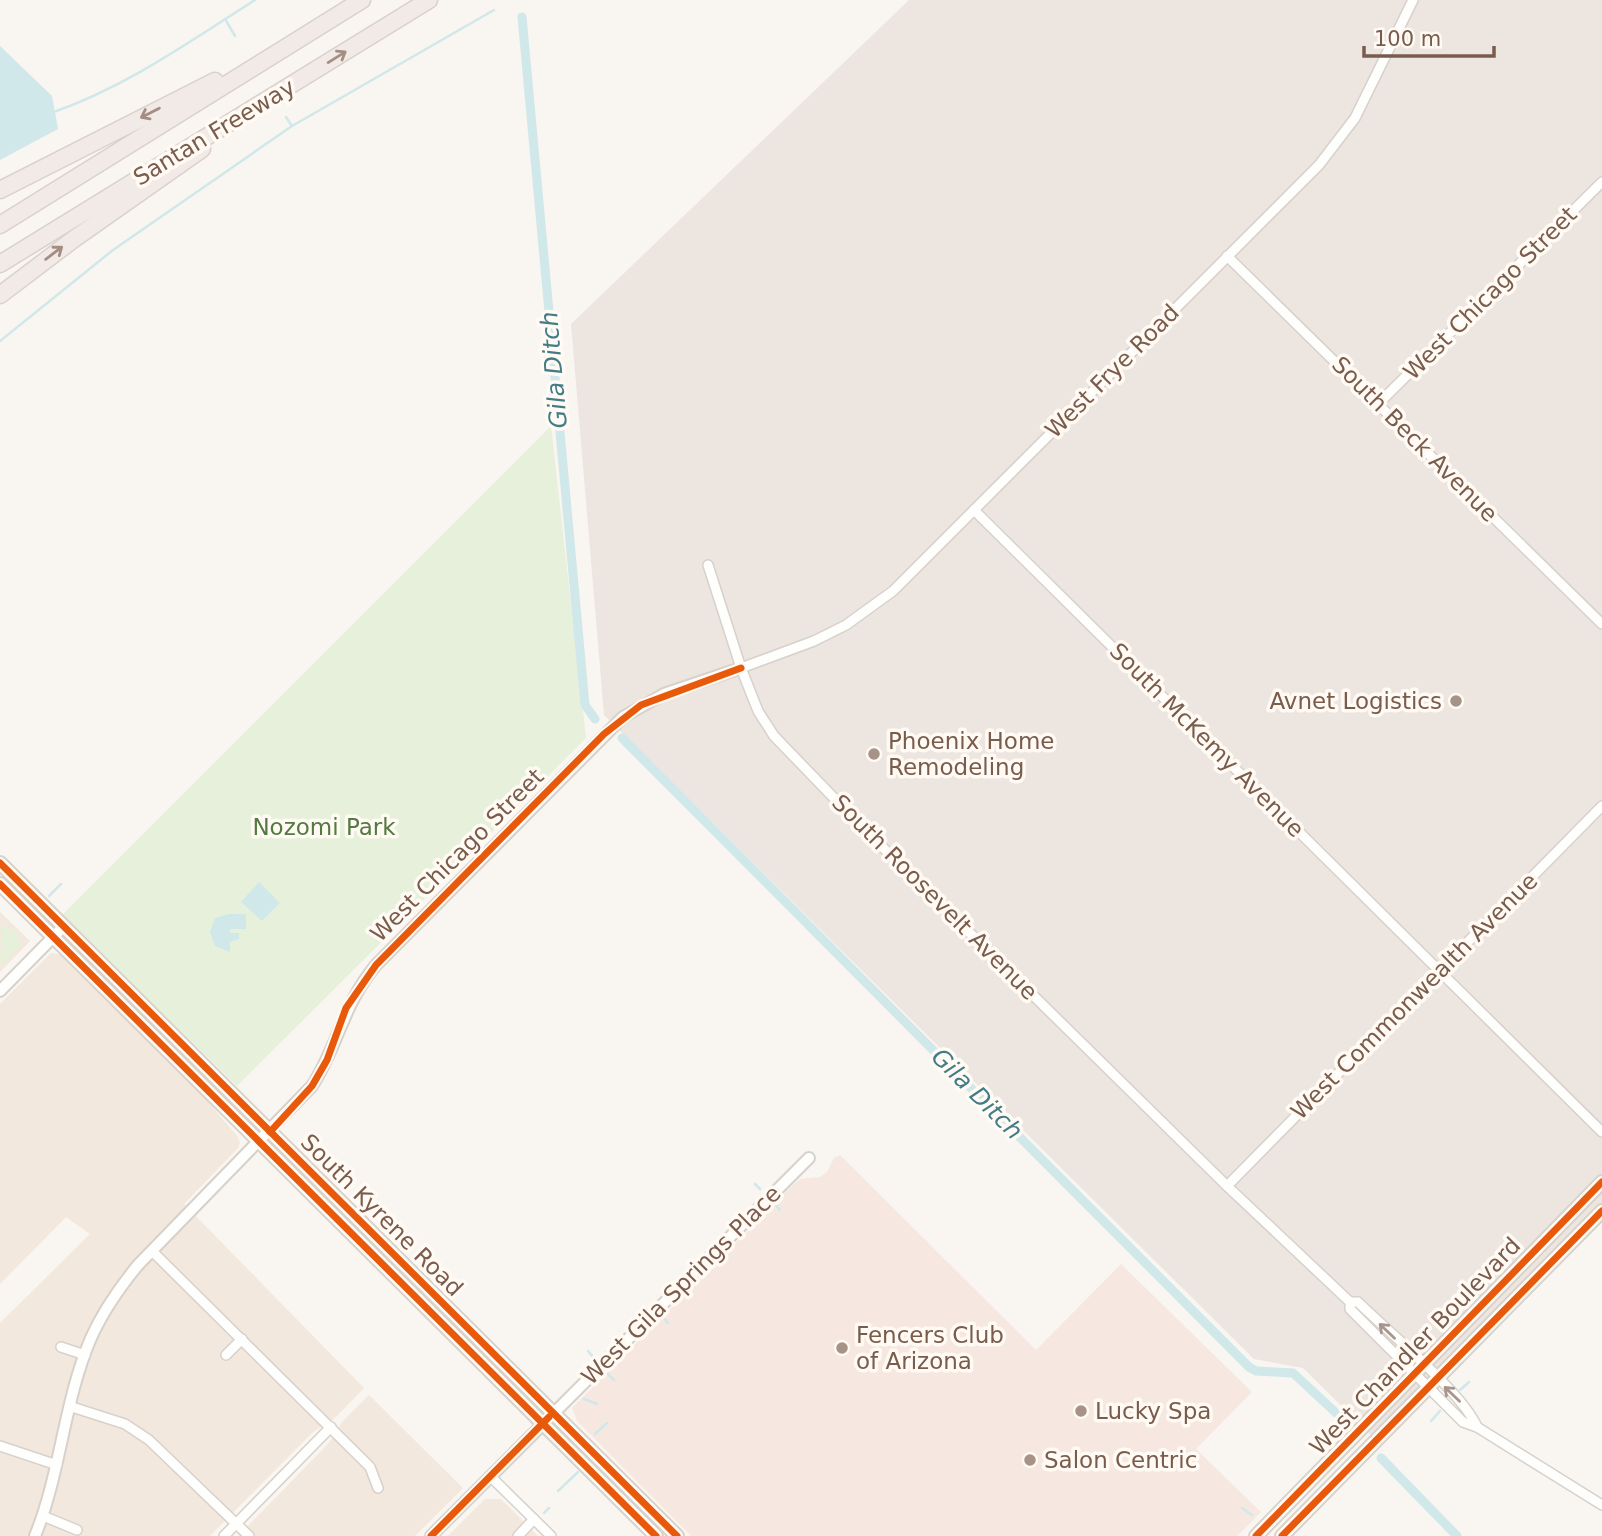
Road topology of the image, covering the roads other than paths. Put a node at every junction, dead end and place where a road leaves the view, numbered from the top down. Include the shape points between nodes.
1 (362, 0) edge
2 (429, 0) edge
3 (1413, 0) edge
4 (299, 39) junction
5 (279, 93) junction
6 (1602, 183) edge
7 (0, 190) edge
8 (0, 225) edge
9 (1227, 256) junction
10 (0, 264) edge
11 (0, 295) edge
12 (1379, 403) junction
13 (974, 510) junction
14 (708, 565) dead end
15 (1602, 624) edge
16 (741, 668) junction
17 (1602, 806) edge
18 (0, 863) edge
19 (0, 884) edge
20 (64, 926) junction
21 (54, 936) junction
22 (1441, 970) junction
23 (0, 991) edge
24 (270, 1132) junction
25 (1602, 1132) edge
26 (259, 1143) junction
27 (809, 1158) dead end
28 (1602, 1182) edge
29 (1227, 1186) junction
30 (1602, 1211) edge
31 (152, 1251) junction
32 (242, 1339) junction
33 (61, 1347) dead end
34 (85, 1355) junction
35 (226, 1355) dead end
36 (1419, 1369) junction
37 (1432, 1383) junction
38 (72, 1407) junction
39 (553, 1413) junction
40 (542, 1423) junction
41 (331, 1427) junction
42 (0, 1446) edge
43 (57, 1465) junction
44 (490, 1476) junction
45 (378, 1488) dead end
46 (1602, 1505) edge
47 (43, 1516) junction
48 (534, 1519) junction
49 (236, 1523) junction
50 (77, 1530) dead end
51 (35, 1536) edge
52 (223, 1536) edge
53 (249, 1536) edge
54 (431, 1536) edge
55 (518, 1536) edge
56 (551, 1536) edge
57 (656, 1536) edge
58 (677, 1536) edge
59 (1256, 1536) edge
60 (1282, 1536) edge

1 - 4 highway, Santan Freeway
5 -> 2 highway, Santan Freeway
3 - 9 street, West Frye Road via 1361,107 1339,140
4 -> 7 highway
4 - 8 highway, Santan Freeway
5 - 10 highway, Santan Freeway
11 -> 5 highway
6 - 12 street, West Chicago Street
9 - 12 street, South Beck Avenue
9 - 13 street, West Frye Road
12 - 15 street, South Beck Avenue
13 - 16 street, West Frye Road via 892,590 846,625
13 - 22 street, South McKemy Avenue
14 - 16 street, South Roosevelt Avenue
16 - 24 street, West Chicago Street via 641,705 604,734 376,965 346,1008 320,1075
16 - 29 street, South Roosevelt Avenue via 774,736
17 - 22 street, West Commonwealth Avenue
18 - 20 main road, South Kyrene Road
19 - 21 main road, South Kyrene Road
20 - 21 street
20 - 24 main road, South Kyrene Road
21 - 23 street
21 - 26 main road, South Kyrene Road
22 - 25 street, South McKemy Avenue
22 - 29 street, West Commonwealth Avenue
24 - 26 street, West Chicago Street
24 - 39 main road, South Kyrene Road
26 - 31 street, West Chicago Street
26 - 40 main road, South Kyrene Road
27 - 39 street, West Gila Springs Place
28 - 36 main road, West Chandler Boulevard
29 - 36 street, South Roosevelt Avenue via 1349,1302 1358,1303
30 - 37 main road, West Chandler Boulevard
31 - 32 street
31 - 34 street, West Chicago Street via 116,1292
32 - 35 street
32 - 41 street
33 - 34 street
34 - 38 street, West Chicago Street
36 - 37 street, South Roosevelt Avenue
36 - 59 main road, West Chandler Boulevard
37 - 46 street, South Roosevelt Avenue via 1463,1422
37 - 60 main road, West Chandler Boulevard
38 - 43 street, West Chicago Street
38 - 49 street via 125,1424 149,1440
39 - 40 street, West Gila Springs Place
39 - 58 main road, South Kyrene Road
40 - 44 street, West Gila Springs Place
40 - 57 main road, South Kyrene Road
41 - 45 street via 370,1466
41 - 49 street
42 - 43 street
43 - 47 street, West Chicago Street
44 - 48 street
44 - 54 street, West Gila Springs Place
47 - 50 street
47 - 51 street, West Chicago Street
48 - 55 street
48 - 56 street
49 - 52 street
49 - 53 street

